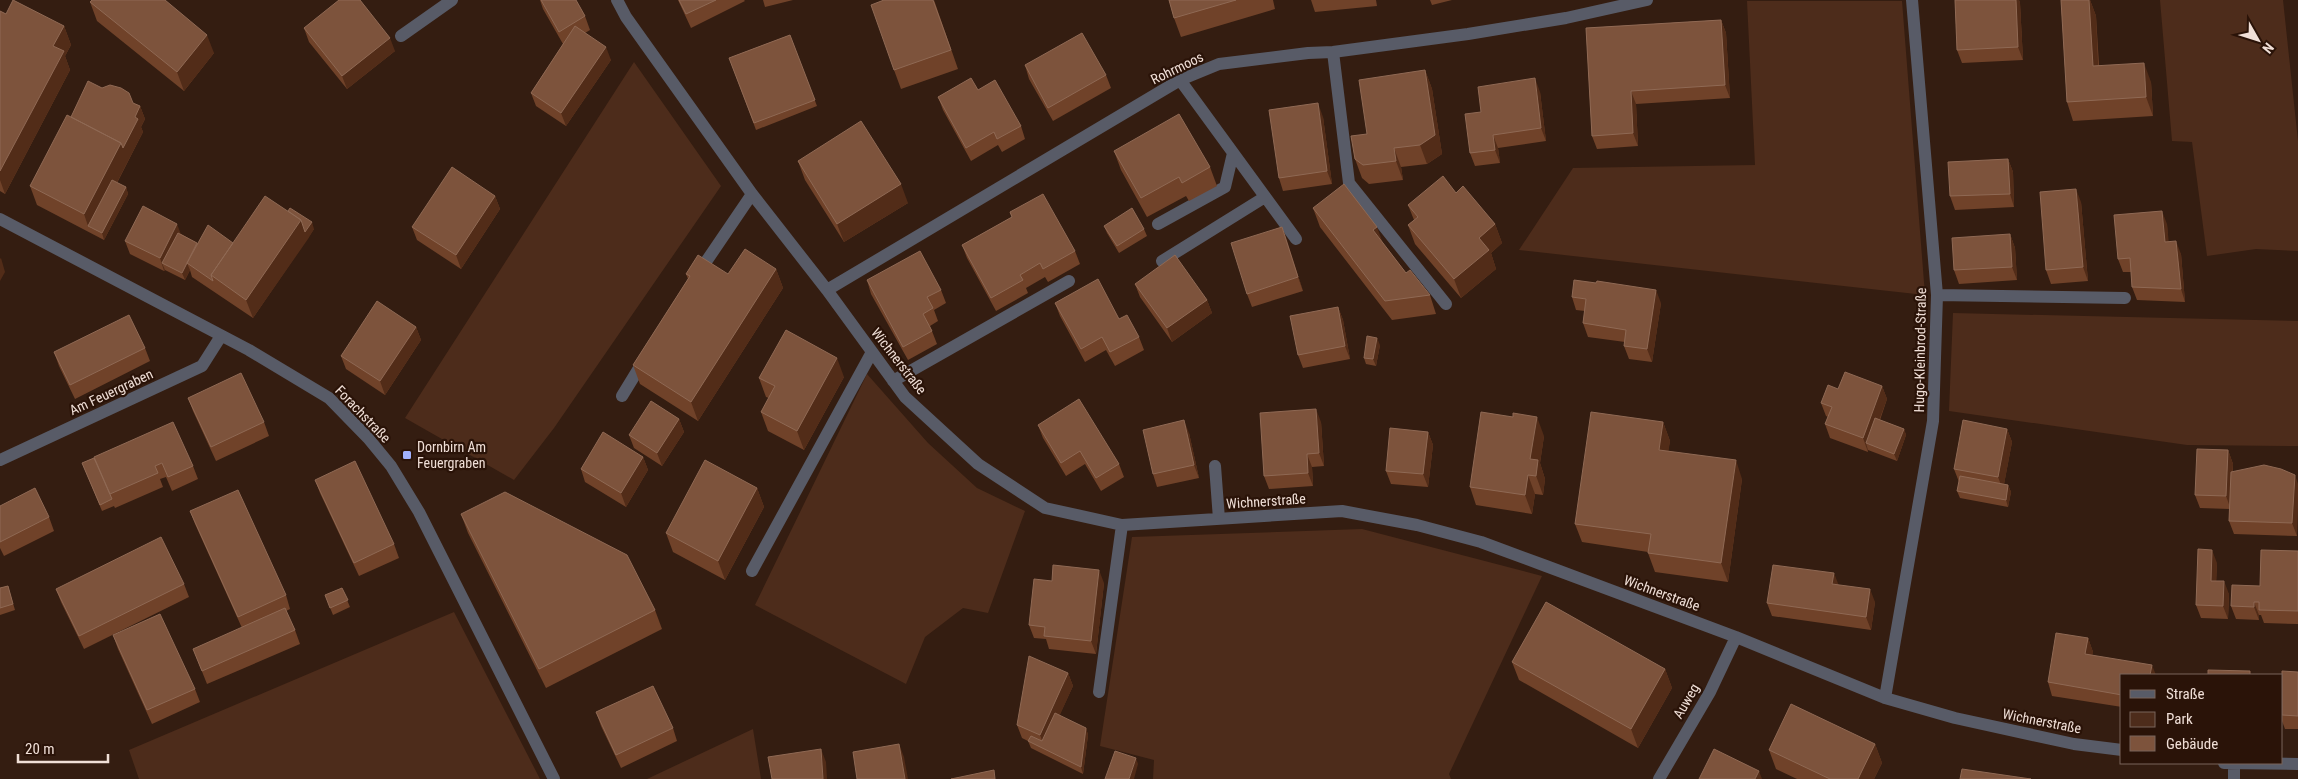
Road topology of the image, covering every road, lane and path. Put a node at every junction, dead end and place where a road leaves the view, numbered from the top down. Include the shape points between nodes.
1 (452, 0) edge
2 (617, 0) edge
3 (1647, 0) edge
4 (1912, 0) edge
5 (401, 36) dead end
6 (1333, 52) junction
7 (1180, 80) junction
8 (1233, 153) junction
9 (752, 194) junction
10 (1265, 198) junction
11 (0, 219) edge
12 (1158, 224) dead end
13 (1296, 239) dead end
14 (1162, 261) dead end
15 (1069, 281) dead end
16 (691, 283) edge
17 (827, 290) junction
18 (1937, 295) junction
19 (2125, 298) dead end
20 (1446, 304) dead end
21 (221, 336) junction
22 (652, 347) edge
23 (872, 352) junction
24 (894, 381) junction
25 (622, 396) dead end
26 (0, 460) edge
27 (1215, 466) dead end
28 (1219, 519) junction
29 (1122, 525) junction
30 (752, 571) dead end
31 (1736, 637) junction
32 (1099, 692) dead end
33 (1885, 698) junction
34 (2120, 750) edge
35 (2229, 764) edge
36 (2298, 764) edge
37 (554, 779) edge
38 (1659, 779) edge
39 (2234, 779) edge

1 - 5 street
2 - 9 street, Wichnerstraße
3 - 6 street, Rohrmoos via 1566,18
4 - 18 street, Hugo-Kleinbrod-Straße
6 - 7 street, Rohrmoos via 1220,64
6 - 20 street via 1349,183
7 - 8 street
7 - 17 street, Rohrmoos
8 - 10 street
8 - 12 street via 1225,187
9 - 16 street
9 - 17 street, Wichnerstraße
10 - 13 street
10 - 14 street
11 - 21 street, Forachstraße
15 - 24 street
17 - 23 street, Wichnerstraße
18 - 19 street
18 - 33 street, Hugo-Kleinbrod-Straße via 1933,421
21 - 26 street, Am Feuergraben via 202,366
21 - 37 street, Forachstraße via 329,398 391,466 418,512
22 - 25 street
23 - 24 street, Wichnerstraße
23 - 30 street
24 - 29 street, Wichnerstraße via 905,397 978,464 1045,508
27 - 28 street
28 - 29 street, Wichnerstraße
28 - 31 street, Wichnerstraße via 1342,511 1416,525 1481,542
29 - 32 street
31 - 33 street, Wichnerstraße
31 - 38 street, Auweg via 1710,692
33 - 34 street, Wichnerstraße via 1973,722 2074,744
35 - 36 street
35 - 39 street

